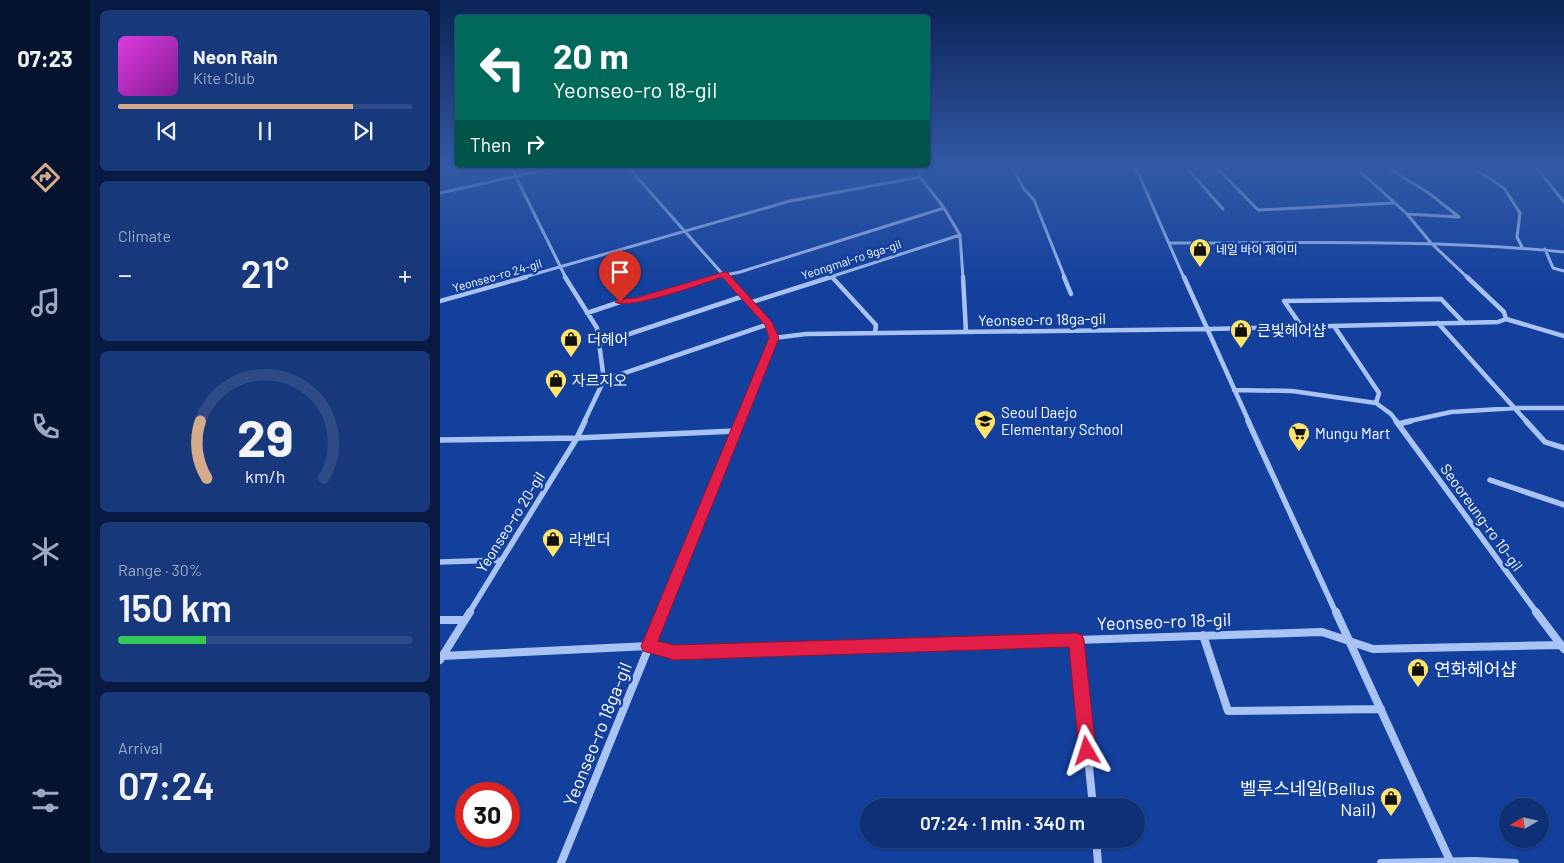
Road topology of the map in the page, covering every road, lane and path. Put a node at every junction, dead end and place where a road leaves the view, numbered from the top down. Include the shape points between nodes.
1 (531, 207) edge
2 (663, 207) edge
3 (769, 207) edge
4 (1037, 207) edge
5 (1154, 207) edge
6 (1255, 207) edge
7 (1311, 207) edge
8 (1399, 207) edge
9 (1447, 207) edge
10 (1516, 207) edge
11 (944, 208) joint
12 (1407, 214) junction
13 (684, 232) junction
14 (960, 235) junction
15 (1431, 243) junction
16 (1170, 244) junction
17 (1522, 247) junction
18 (1545, 250) junction
19 (1564, 252) edge
20 (560, 268) junction
21 (1564, 271) edge
22 (724, 274) junction
23 (832, 276) junction
24 (1072, 294) dead end
25 (744, 296) junction
26 (440, 301) edge
27 (749, 303) junction
28 (587, 313) junction
29 (1506, 319) junction
30 (1464, 323) junction
31 (769, 324) junction
32 (1438, 324) junction
33 (1334, 326) junction
34 (1302, 327) junction
35 (1209, 329) junction
36 (966, 332) junction
37 (875, 334) junction
38 (1564, 336) edge
39 (774, 338) junction
40 (599, 344) junction
41 (604, 380) junction
42 (1234, 390) junction
43 (1376, 403) junction
44 (1517, 408) junction
45 (1564, 408) edge
46 (1398, 424) junction
47 (736, 431) junction
48 (577, 438) junction
49 (440, 440) edge
50 (1564, 448) edge
51 (1490, 480) dead end
52 (1564, 505) edge
53 (501, 560) junction
54 (440, 562) edge
55 (440, 620) edge
56 (464, 620) junction
57 (1203, 636) junction
58 (1076, 640) junction
59 (1349, 641) junction
60 (649, 646) junction
61 (1562, 647) edge
62 (441, 658) edge
63 (1381, 709) junction
64 (1092, 798) edge
65 (1097, 848) edge
66 (1451, 862) edge
67 (561, 863) edge
68 (1098, 863) edge
69 (1381, 863) edge
70 (1515, 863) edge

1 - 20 street
2 - 13 street
3 - 13 street
4 - 24 street
5 - 16 street
6 - 7 street via 1258,210
8 - 12 street
9 - 12 street via 1459,217
10 - 17 street via 1520,213 1517,237
11 - 14 street
11 - 22 street, Yeongmal-ro 9ga-gil via 740,272
12 - 15 street
13 - 20 street
13 - 22 street
14 - 23 street, Yeongmal-ro 9ga-gil
14 - 36 street
15 - 16 street
15 - 17 street
15 - 29 street via 1504,312
16 - 35 street
17 - 18 street
18 - 19 street
18 - 21 street via 1553,268
20 - 26 street, Yeonseo-ro 24-gil
20 - 28 street
22 - 25 street
22 - 28 street
23 - 27 street, Yeongmal-ro 9ga-gil
23 - 37 street via 876,325
25 - 27 street
25 - 40 street
27 - 31 street
28 - 40 street via 597,328
29 - 30 street
29 - 38 street
30 - 32 street
30 - 34 street via 1441,299 1284,301
31 - 39 street
31 - 41 street
32 - 33 street
32 - 44 street
33 - 34 street
33 - 43 street via 1379,393
34 - 35 street
35 - 36 street, Yeonseo-ro 18ga-gil
35 - 42 street
36 - 37 street, Yeonseo-ro 18ga-gil
37 - 39 street, Yeonseo-ro 18ga-gil via 806,334
39 - 47 street, Yeonseo-ro 18ga-gil
40 - 41 street
41 - 48 street, Yeonseo-ro 20-gil
42 - 43 street via 1292,391
42 - 59 street
43 - 46 street, Seooreung-ro 10-gil
44 - 45 street
44 - 46 street via 1451,412
44 - 50 street via 1545,442
46 - 61 street, Seooreung-ro 10-gil
47 - 48 street
47 - 60 street, Yeonseo-ro 18ga-gil
48 - 49 street
48 - 53 street, Yeonseo-ro 20-gil
51 - 52 street
53 - 54 street
53 - 56 street, Yeonseo-ro 20-gil
55 - 56 street
56 - 62 street, Yeonseo-ro 20-gil
57 - 58 street, Yeonseo-ro 18-gil
57 - 59 street, Yeonseo-ro 18-gil via 1322,632
57 - 63 street via 1228,711
58 - 60 street, Yeonseo-ro 18-gil via 674,653
58 - 64 street
59 - 61 street, Yeonseo-ro 18-gil via 1373,649
59 - 63 street
60 - 62 street, Yeonseo-ro 18-gil
60 - 67 street, Yeonseo-ro 18ga-gil
63 - 66 street
65 - 68 street
66 - 69 street
66 - 70 street

